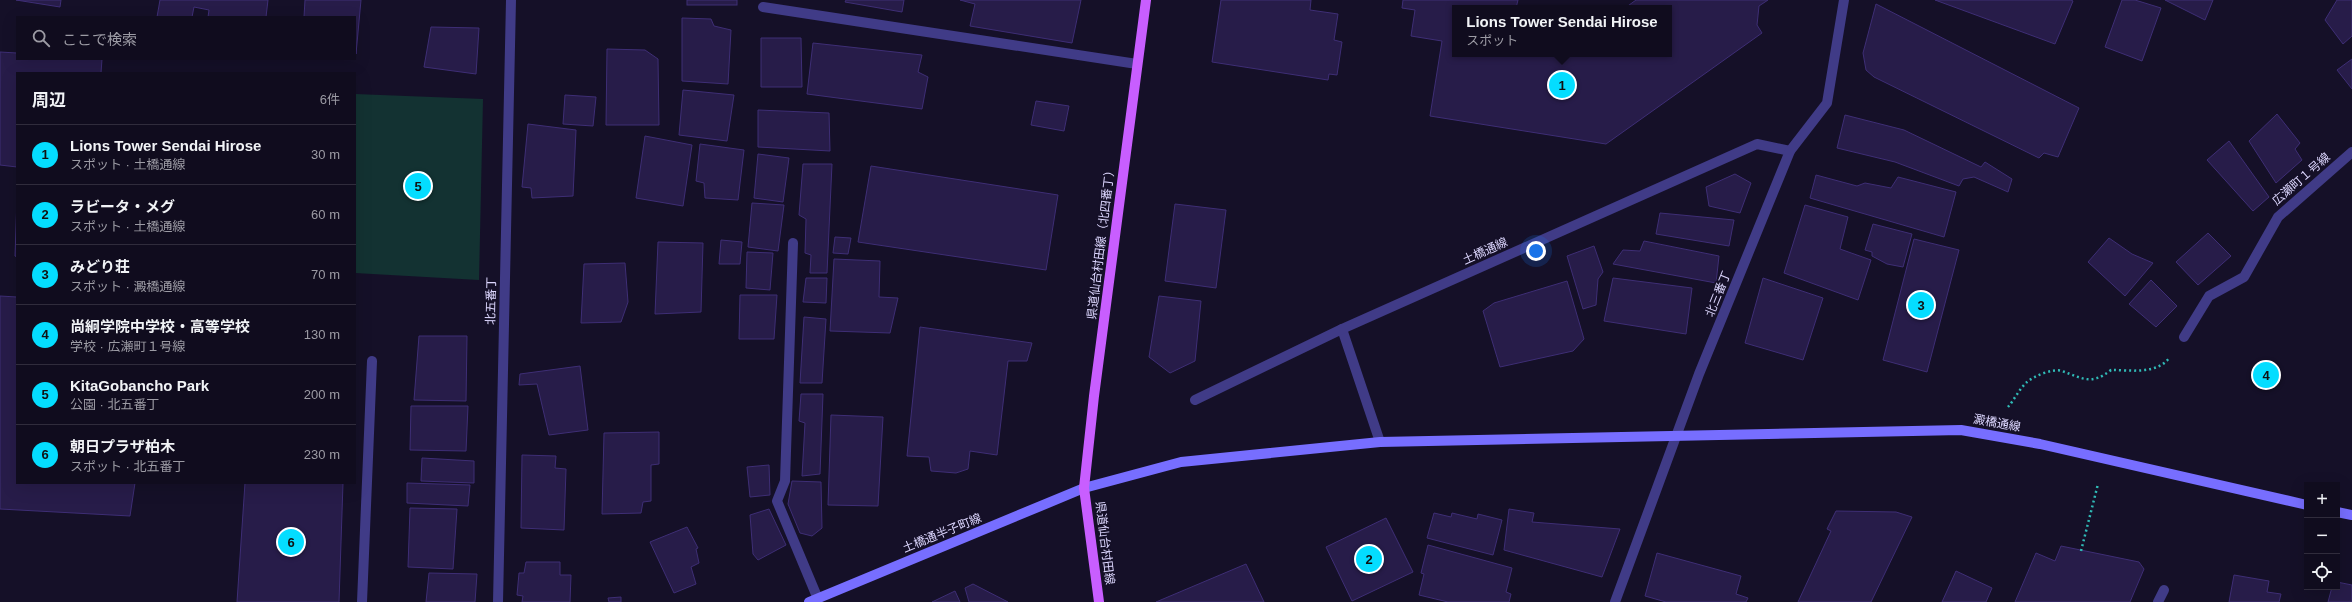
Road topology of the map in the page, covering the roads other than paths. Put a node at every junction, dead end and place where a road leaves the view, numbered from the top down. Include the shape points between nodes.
1 (511, 0) edge
2 (1146, 0) edge
3 (1844, 0) edge
4 (763, 7) dead end
5 (1137, 64) junction
6 (1790, 151) junction
7 (2352, 152) edge
8 (793, 243) dead end
9 (1342, 329) junction
10 (2184, 337) road end
11 (372, 362) dead end
12 (1195, 400) dead end
13 (1677, 437) junction
14 (1380, 442) junction
15 (1084, 488) junction
16 (2304, 504) edge
17 (2340, 513) edge
18 (2352, 515) edge
19 (2164, 590) dead end
20 (814, 600) edge
21 (362, 602) edge
22 (498, 602) edge
23 (1099, 602) edge
24 (1615, 602) edge
25 (2158, 602) edge

1 - 22 street, 北五番丁
2 - 5 main road, 県道仙台村田線（北四番丁）
3 - 6 street, 北三番丁 via 1827,103
4 - 5 street
5 - 15 main road, 県道仙台村田線（北四番丁）
6 - 9 street, 土橋通線 via 1757,144
6 - 13 street, 北三番丁 via 1699,374
7 - 10 street, 広瀬町１号線 via 2278,217 2244,277 2209,296
8 - 20 street via 785,481 777,501
9 - 12 street, 土橋通線
9 - 14 street
11 - 21 street
13 - 14 street, 澱橋通線
13 - 16 street, 澱橋通線 via 1961,430 2040,444
13 - 24 street, 北三番丁
14 - 15 street, 土橋通半子町線 via 1181,462
15 - 20 street, 土橋通半子町線
15 - 23 main road, 県道仙台村田線
17 - 18 street
19 - 25 street

